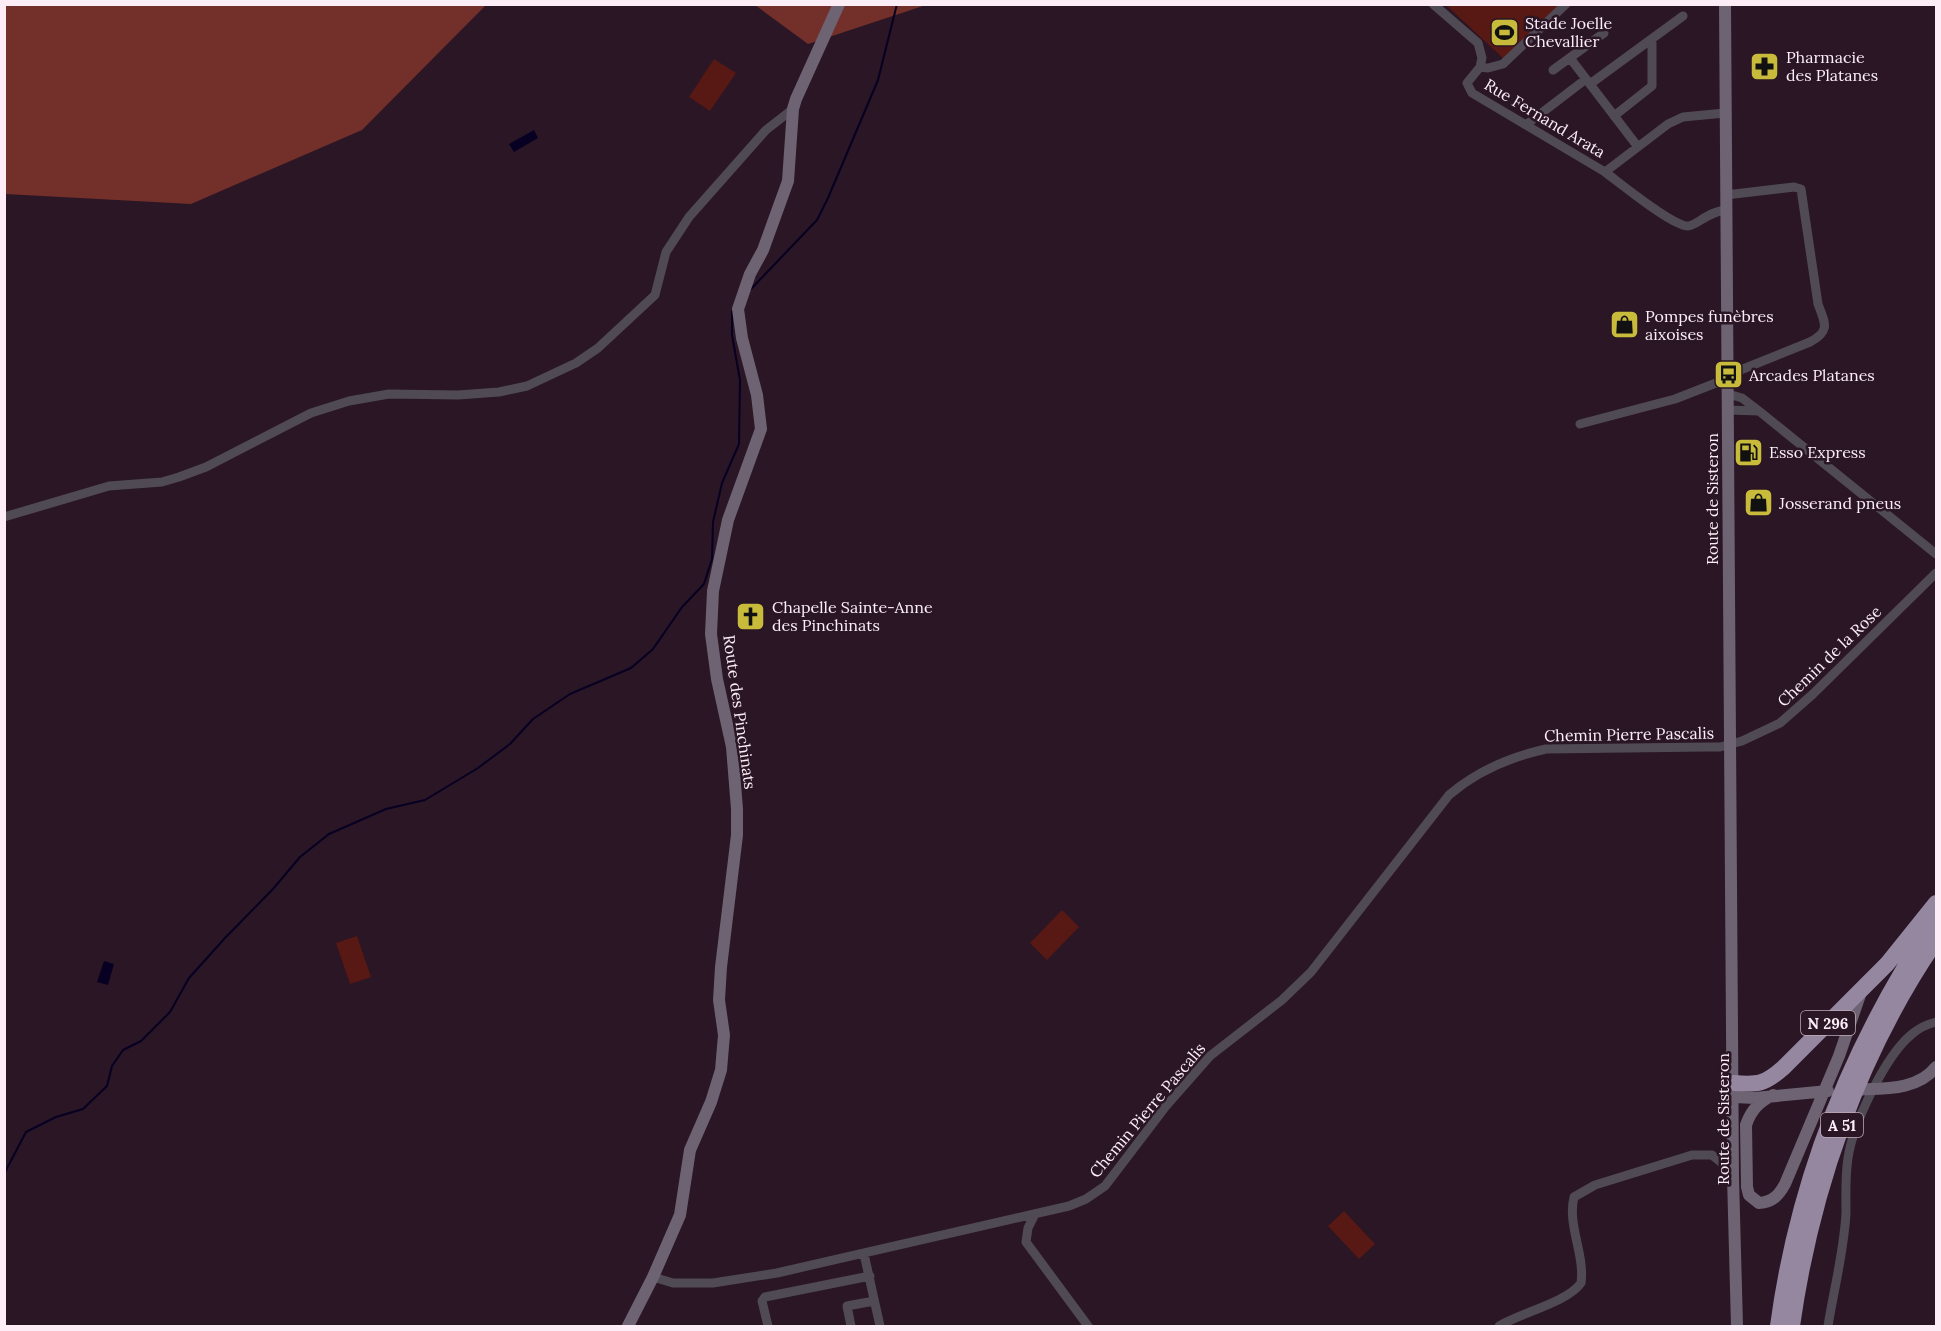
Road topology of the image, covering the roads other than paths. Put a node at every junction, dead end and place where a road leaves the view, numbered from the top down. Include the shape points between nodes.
1 (839, 4) edge
2 (1433, 4) edge
3 (1566, 4) edge
4 (1725, 4) edge
5 (1683, 16) dead end
6 (1604, 33) dead end
7 (1652, 39) junction
8 (1570, 58) junction
9 (1480, 67) junction
10 (1553, 70) dead end
11 (1588, 81) junction
12 (793, 109) junction
13 (1725, 113) junction
14 (1614, 116) junction
15 (1526, 125) junction
16 (1638, 147) junction
17 (1605, 172) junction
18 (1726, 195) junction
19 (1726, 210) junction
20 (1728, 384) junction
21 (1728, 410) junction
22 (1759, 411) junction
23 (1580, 424) dead end
24 (4, 517) edge
25 (1936, 554) edge
26 (1936, 573) edge
27 (1731, 745) junction
28 (1936, 903) edge
29 (1936, 918) edge
30 (1936, 941) edge
31 (1863, 988) junction
32 (1936, 1022) edge
33 (1936, 1068) edge
34 (1738, 1090) junction
35 (1773, 1095) junction
36 (1733, 1178) junction
37 (1035, 1214) junction
38 (1736, 1243) junction
39 (864, 1254) junction
40 (870, 1276) junction
41 (654, 1277) junction
42 (874, 1301) junction
43 (628, 1326) edge
44 (768, 1326) edge
45 (851, 1326) edge
46 (880, 1326) edge
47 (1088, 1326) edge
48 (1498, 1326) edge
49 (1737, 1326) edge
50 (1778, 1326) edge
51 (1792, 1326) edge
52 (1828, 1326) edge

1 - 12 street, Route des Pinchinats
2 - 9 street via 1478,43
3 - 9 street, Rue Fernand Arata via 1503,64
4 - 13 street, Route de Sisteron
5 - 7 street
6 - 8 street
7 - 11 street
7 - 14 street via 1652,86
8 - 10 street
8 - 11 street
9 - 15 street, Rue Fernand Arata via 1467,83 1472,93
11 - 14 street
11 - 15 street
12 - 24 street via 762,135 684,223 666,252 655,296 576,363 527,386 500,392 402,393 350,400 311,413 179,477 109,486
12 - 41 street, Route des Pinchinats via 788,182 738,309 761,429 728,520 713,591 711,634 732,747 737,808 721,967 721,1070 690,1150 680,1215
13 - 16 street, Rue Fernand Arata via 1683,117
13 - 18 street, Route de Sisteron
14 - 16 street
15 - 17 street, Rue Fernand Arata
16 - 17 street, Rue Fernand Arata
17 - 19 street via 1684,226 1693,225 1709,213
18 - 19 street, Route de Sisteron
18 - 20 street via 1801,189 1818,304 1825,321 1821,336
19 - 20 street, Route de Sisteron
20 - 21 street, Route de Sisteron
20 - 22 street
20 - 23 street via 1716,383 1675,399
21 - 22 street
21 - 27 street, Route de Sisteron
22 - 25 street
26 - 27 street, Chemin de la Rose via 1780,723
27 - 34 street, Route de Sisteron
27 - 37 street, Chemin Pierre Pascalis via 1546,749 1524,754 1469,778 1449,795 1311,972 1197,1069 1105,1186 1069,1206
28 - 31 highway, N 296
29 - 50 highway, A 51 via 1872,1028 1830,1117 1795,1235
30 - 51 highway, A 51 via 1886,1027 1844,1119 1812,1222
31 - 34 highway, N 296 via 1774,1076
31 - 35 street via 1785,1184 1775,1198 1759,1203 1749,1195 1747,1186 1746,1125 1755,1107
32 - 52 street via 1905,1041 1871,1093 1858,1123 1848,1157 1846,1215
33 - 35 street via 1913,1084
34 - 35 street
34 - 36 street, Route de Sisteron
34 - 38 street, Route de Sisteron via 1741,1176
36 - 38 street, Route de Sisteron
36 - 48 street via 1712,1155 1692,1155 1595,1185 1574,1197 1581,1283 1569,1294
37 - 39 street, Chemin Pierre Pascalis
37 - 47 street via 1026,1242
38 - 49 street, Route de Sisteron
39 - 40 street
39 - 41 street, Chemin Pierre Pascalis via 713,1283 673,1283
40 - 42 street
40 - 44 street via 765,1297 762,1301
41 - 43 street, Route des Pinchinats
42 - 45 street via 847,1306
42 - 46 street

